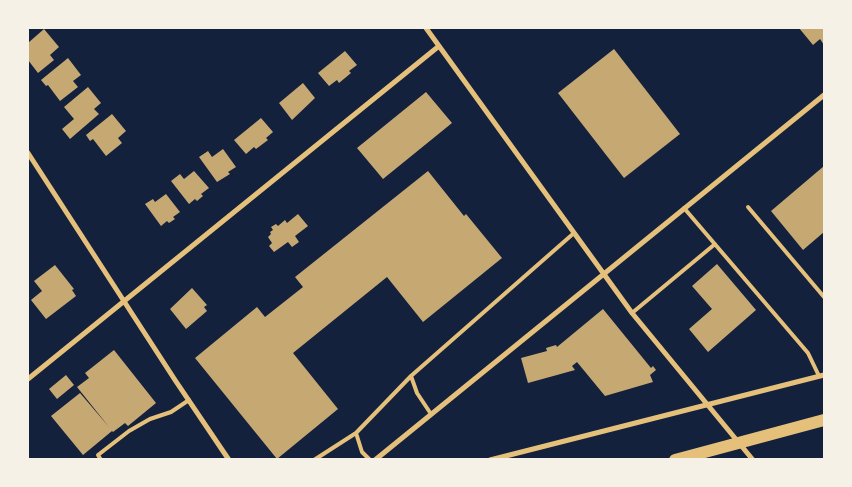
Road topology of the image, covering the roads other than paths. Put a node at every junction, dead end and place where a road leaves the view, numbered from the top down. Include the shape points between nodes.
1 (426, 28) edge
2 (439, 46) junction
3 (824, 95) edge
4 (28, 153) edge
5 (748, 206) dead end
6 (684, 208) junction
7 (574, 233) junction
8 (715, 244) junction
9 (603, 274) junction
10 (824, 297) edge
11 (124, 302) junction
12 (632, 313) junction
13 (822, 375) edge
14 (411, 376) junction
15 (28, 379) edge
16 (188, 400) junction
17 (707, 404) junction
18 (431, 414) junction
19 (824, 420) edge
20 (356, 433) junction
21 (739, 443) junction
22 (101, 460) edge
23 (229, 460) edge
24 (314, 460) edge
25 (370, 460) edge
26 (375, 460) edge
27 (490, 460) edge
28 (675, 460) edge
29 (753, 460) edge

1 - 2 street
2 - 7 street
2 - 11 street
3 - 6 street
4 - 11 street
5 - 10 lane
6 - 8 lane
6 - 9 street
7 - 9 street
7 - 14 lane
8 - 12 lane
8 - 13 lane via 808,353
9 - 12 street
9 - 18 street
11 - 15 street
11 - 16 street
12 - 17 street
13 - 17 street
14 - 18 lane via 417,393
14 - 20 lane
16 - 22 lane via 171,412 129,431 98,455
16 - 23 street
17 - 21 street
17 - 27 street
18 - 26 street
19 - 21 main road
20 - 24 lane
20 - 25 lane via 362,452
21 - 28 main road
21 - 29 street

